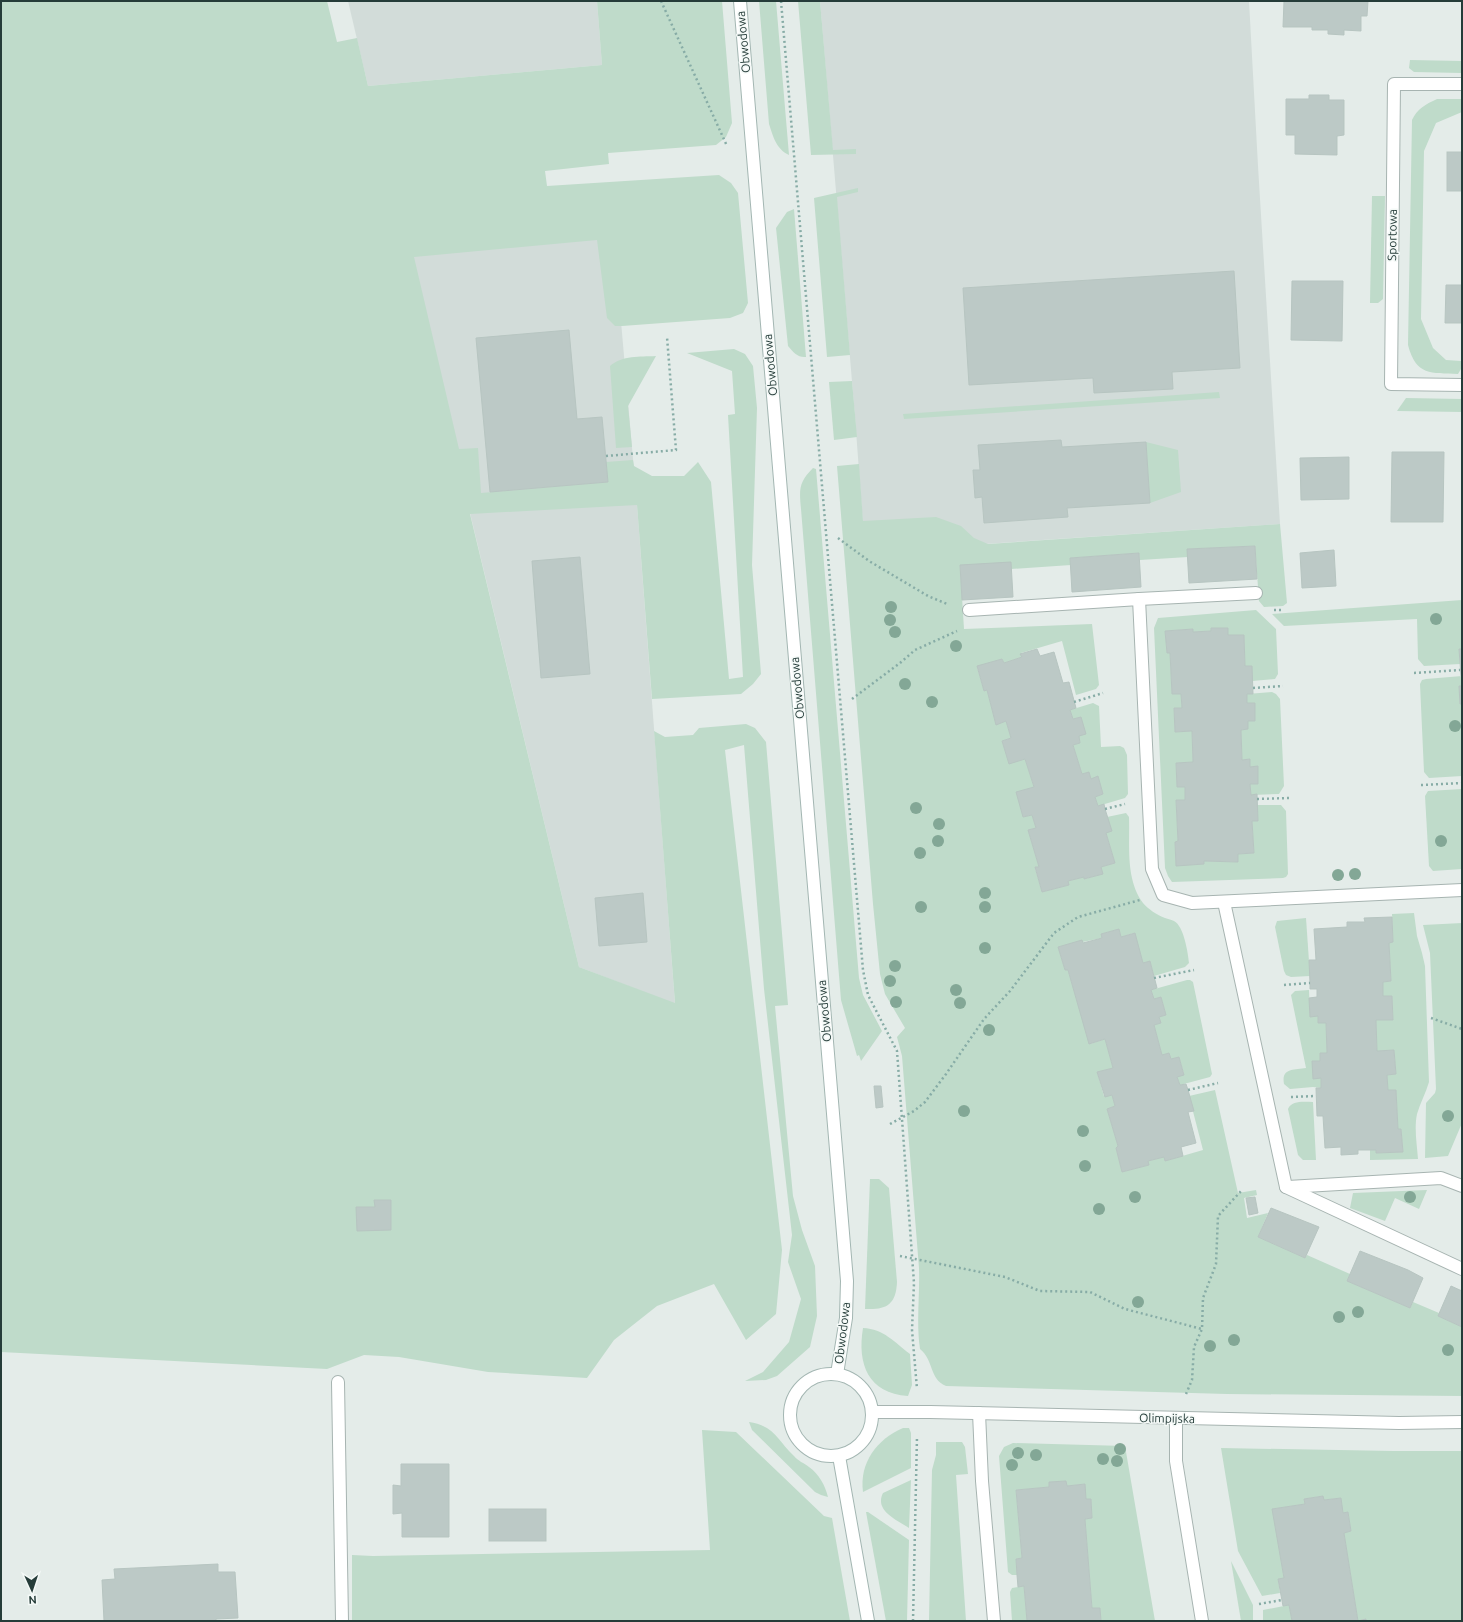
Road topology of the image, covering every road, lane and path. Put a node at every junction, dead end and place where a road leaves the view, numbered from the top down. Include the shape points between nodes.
1 (661, 1) edge
2 (740, 1) edge
3 (781, 1) edge
4 (1462, 84) edge
5 (730, 152) dead end
6 (667, 337) dead end
7 (1462, 385) edge
8 (606, 456) dead end
9 (838, 538) dead end
10 (1256, 593) dead end
11 (1140, 599) junction
12 (969, 610) joint
13 (960, 629) dead end
14 (1460, 670) dead end
15 (1414, 673) dead end
16 (1283, 686) dead end
17 (1253, 688) dead end
18 (1102, 693) dead end
19 (852, 699) dead end
20 (1074, 702) dead end
21 (1462, 783) edge
22 (1421, 784) dead end
23 (1289, 798) dead end
24 (1257, 799) dead end
25 (1132, 802) dead end
26 (1105, 809) dead end
27 (1462, 890) edge
28 (1145, 899) dead end
29 (1224, 902) junction
30 (1194, 970) dead end
31 (1154, 978) dead end
32 (1310, 983) dead end
33 (1284, 985) dead end
34 (1431, 1018) dead end
35 (1462, 1029) edge
36 (1218, 1083) dead end
37 (1188, 1090) dead end
38 (1316, 1096) dead end
39 (1289, 1098) dead end
40 (901, 1117) junction
41 (890, 1124) dead end
42 (1462, 1186) edge
43 (1286, 1187) junction
44 (1242, 1190) dead end
45 (900, 1256) dead end
46 (912, 1258) junction
47 (1462, 1269) edge
48 (1202, 1329) junction
49 (837, 1374) junction
50 (338, 1382) dead end
51 (918, 1390) dead end
52 (1185, 1398) dead end
53 (873, 1412) junction
54 (979, 1413) junction
55 (1176, 1419) junction
56 (1462, 1422) edge
57 (917, 1432) dead end
58 (839, 1456) junction
59 (1282, 1600) dead end
60 (1259, 1604) dead end
61 (342, 1621) edge
62 (868, 1621) edge
63 (913, 1621) edge
64 (994, 1621) edge
65 (1202, 1621) edge

1 - 5 path
2 - 49 main road, Obwodowa via 847,1281 846,1318
3 - 40 path via 863,970 868,994 896,1051
4 - 7 main road, Sportowa via 1394,84 1391,384
6 - 8 path via 676,450
9 - 12 path via 869,561 928,596
10 - 11 main road
11 - 12 main road
11 - 29 main road via 1152,869 1163,895 1192,903
13 - 19 path via 915,650
14 - 15 path
16 - 17 path
18 - 20 path
21 - 22 path
23 - 24 path
25 - 26 path
27 - 29 main road
28 - 40 path via 1078,917 1054,933 1010,991 984,1019 925,1102
29 - 43 main road
30 - 31 path
32 - 33 path
34 - 35 path
36 - 37 path
38 - 39 path
40 - 41 path
40 - 46 path
42 - 43 main road via 1441,1178
43 - 47 main road
44 - 48 path via 1218,1216 1216,1264 1203,1298
45 - 46 path
46 - 48 path via 1005,1277 1040,1291 1090,1292 1125,1308
46 - 51 path via 912,1330
48 - 52 path via 1194,1347 1192,1380
49 - 53 main road via 851,1378 862,1387 870,1398
49 - 58 main road via 824,1374 811,1379 800,1388 793,1399 790,1412 791,1425 804,1446 814,1453 827,1457
50 - 61 main road
53 - 54 main road, Olimpijska
53 - 58 main road via 871,1427 864,1440 853,1450
54 - 55 main road, Olimpijska
54 - 64 main road
55 - 56 main road, Olimpijska
55 - 65 main road via 1176,1461
57 - 63 path
58 - 62 main road
59 - 60 path

